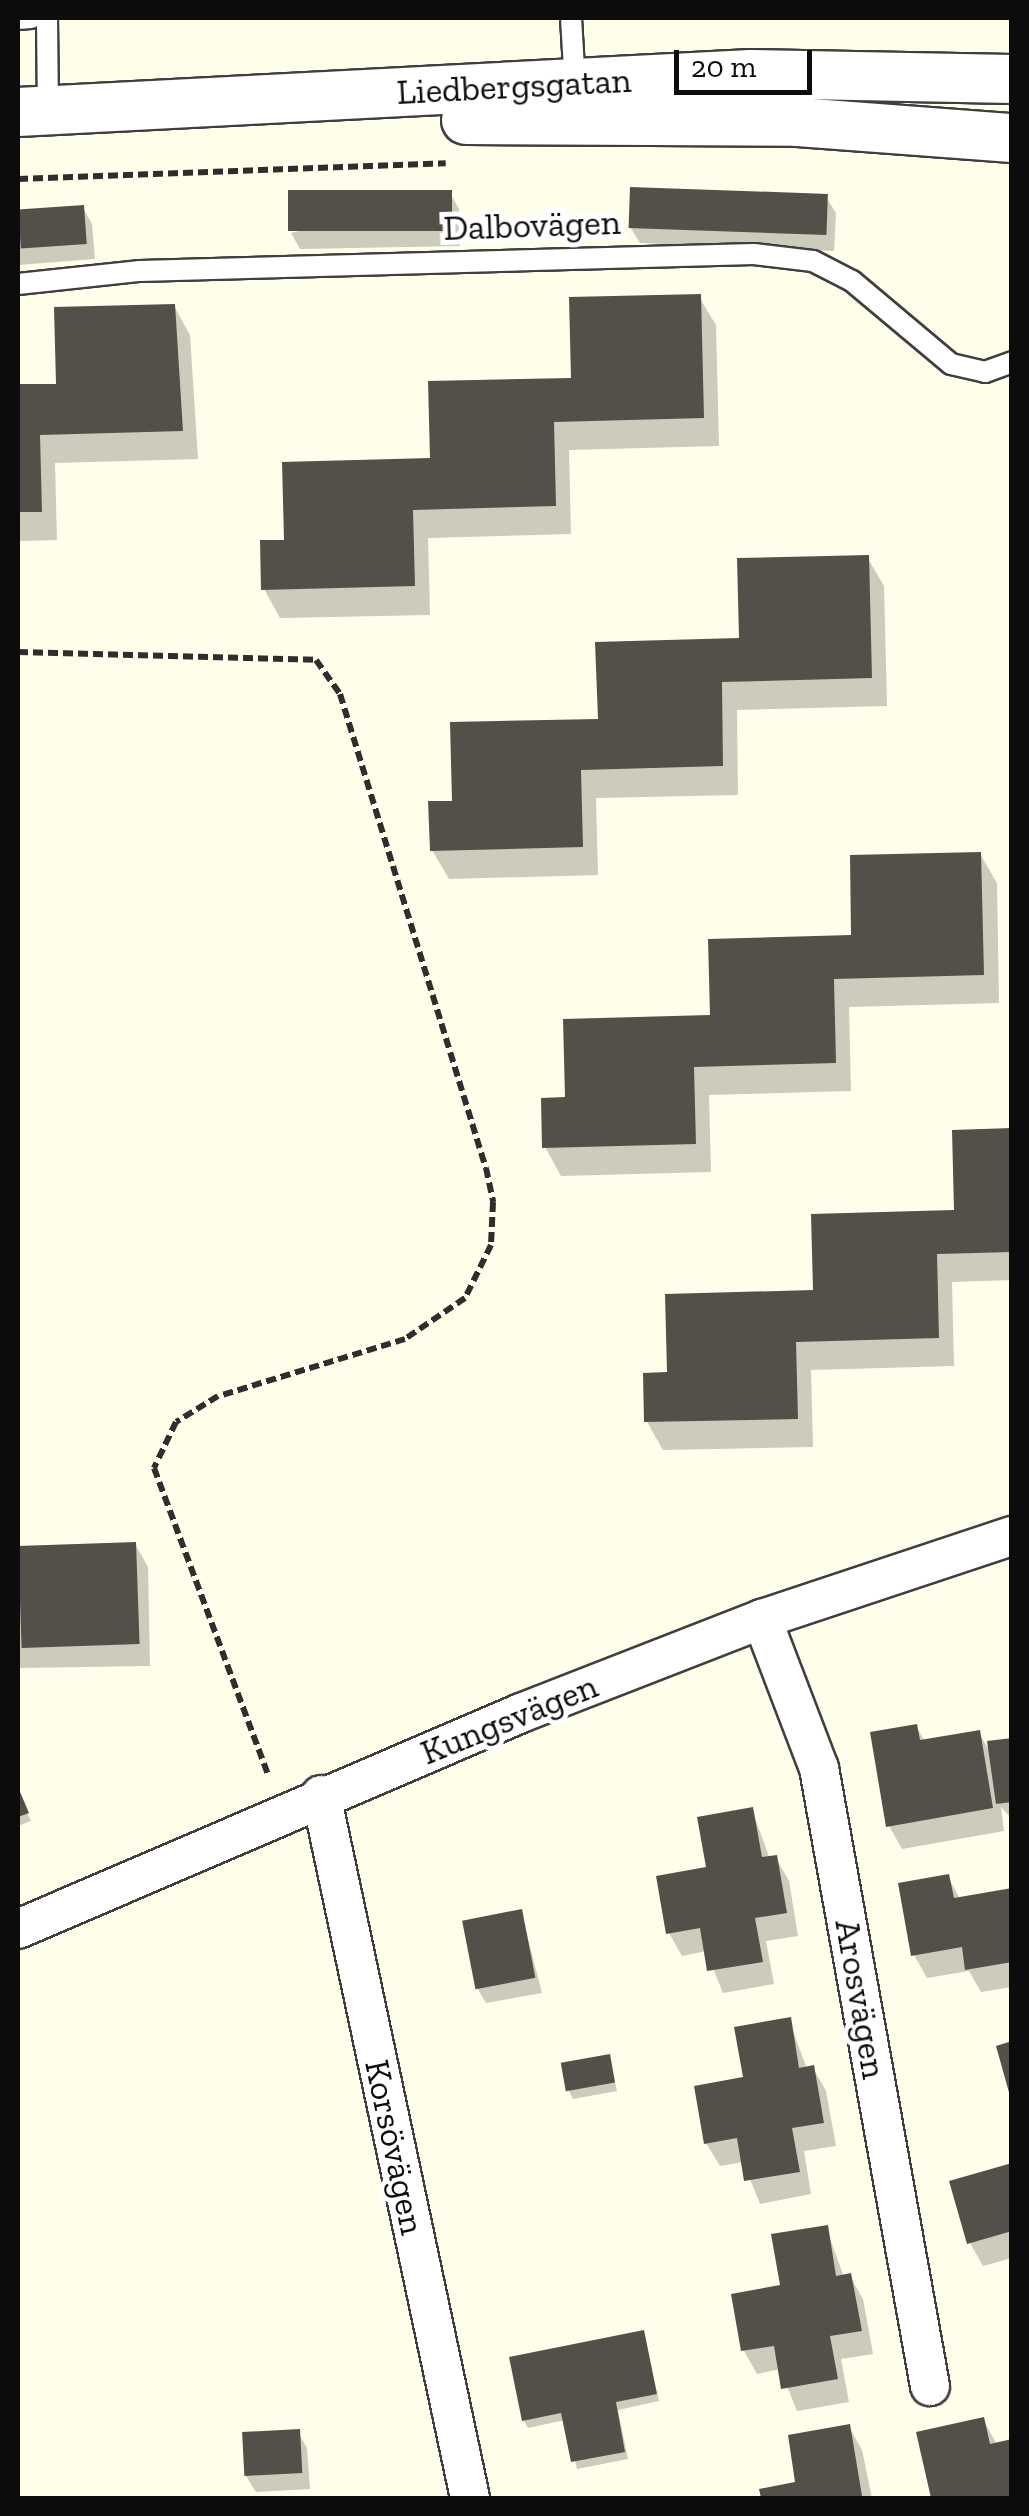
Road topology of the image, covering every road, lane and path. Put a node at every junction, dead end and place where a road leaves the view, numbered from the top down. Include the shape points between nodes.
1 (32, 18) edge
2 (46, 18) edge
3 (571, 18) edge
4 (18, 19) edge
5 (1012, 79) edge
6 (575, 102) junction
7 (28, 119) edge
8 (1012, 138) edge
9 (18, 284) edge
10 (1012, 362) edge
11 (18, 652) edge
12 (1012, 1536) edge
13 (762, 1619) junction
14 (321, 1795) junction
15 (283, 1814) junction
16 (20, 1921) edge
17 (930, 2386) dead end
18 (470, 2498) edge

1 - 4 lane
2 - 7 lane
3 - 6 lane
5 - 6 street, Liedbergsgatan via 751,74
6 - 7 street, Liedbergsgatan via 338,119
6 - 8 street, Liedbergsgatan
9 - 10 lane, Dalbovägen via 140,270 754,254 813,261 852,281 951,364 984,372
11 - 15 path via 316,660 340,694 486,1168 491,1245 465,1298 404,1338 218,1396 176,1422 154,1468
12 - 13 street, Kungsvägen
13 - 14 street, Kungsvägen
13 - 17 street, Arosvägen via 819,1768
14 - 15 street, Kungsvägen
14 - 18 street, Korsövägen
15 - 16 street, Kungsvägen

